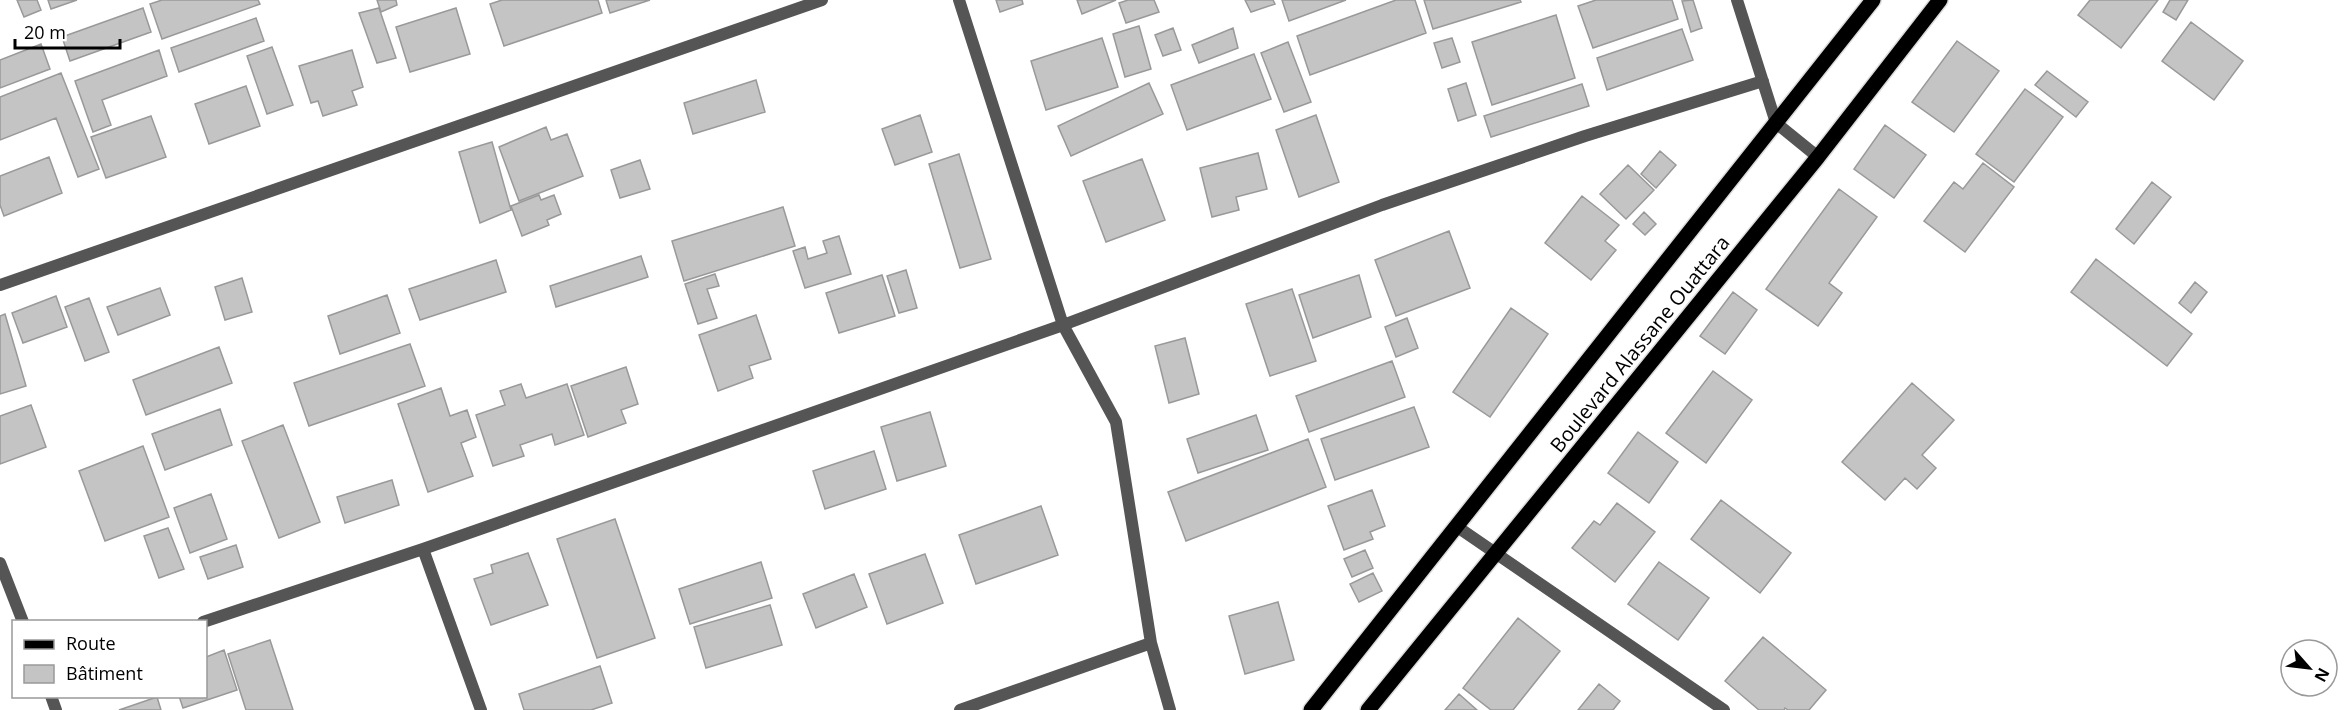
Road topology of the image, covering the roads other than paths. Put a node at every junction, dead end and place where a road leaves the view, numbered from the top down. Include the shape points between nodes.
1 (822, 0) edge
2 (958, 0) edge
3 (1737, 0) edge
4 (1873, 0) edge
5 (1940, 0) edge
6 (1763, 81) junction
7 (1776, 123) junction
8 (1818, 157) junction
9 (0, 285) edge
10 (1063, 325) junction
11 (1456, 526) junction
12 (423, 549) junction
13 (1497, 554) junction
14 (0, 563) edge
15 (23, 620) edge
16 (206, 620) edge
17 (1151, 643) junction
18 (481, 710) edge
19 (960, 710) edge
20 (1170, 710) edge
21 (1311, 710) edge
22 (1368, 710) edge
23 (1724, 710) edge

1 - 9 street
2 - 10 street
3 - 6 street
4 - 7 main road, Boulevard Alassane Ouattara
5 - 8 main road, Boulevard Alassane Ouattara
6 - 7 street
6 - 10 street via 1382,205
7 - 8 street
7 - 11 main road, Boulevard Alassane Ouattara
8 - 13 main road, Boulevard Alassane Ouattara
10 - 12 street
10 - 17 street via 1116,422
11 - 13 street
11 - 21 main road, Boulevard Alassane Ouattara
12 - 16 street
12 - 18 street
13 - 22 main road, Boulevard Alassane Ouattara
13 - 23 street
14 - 15 street
17 - 19 street
17 - 20 street

